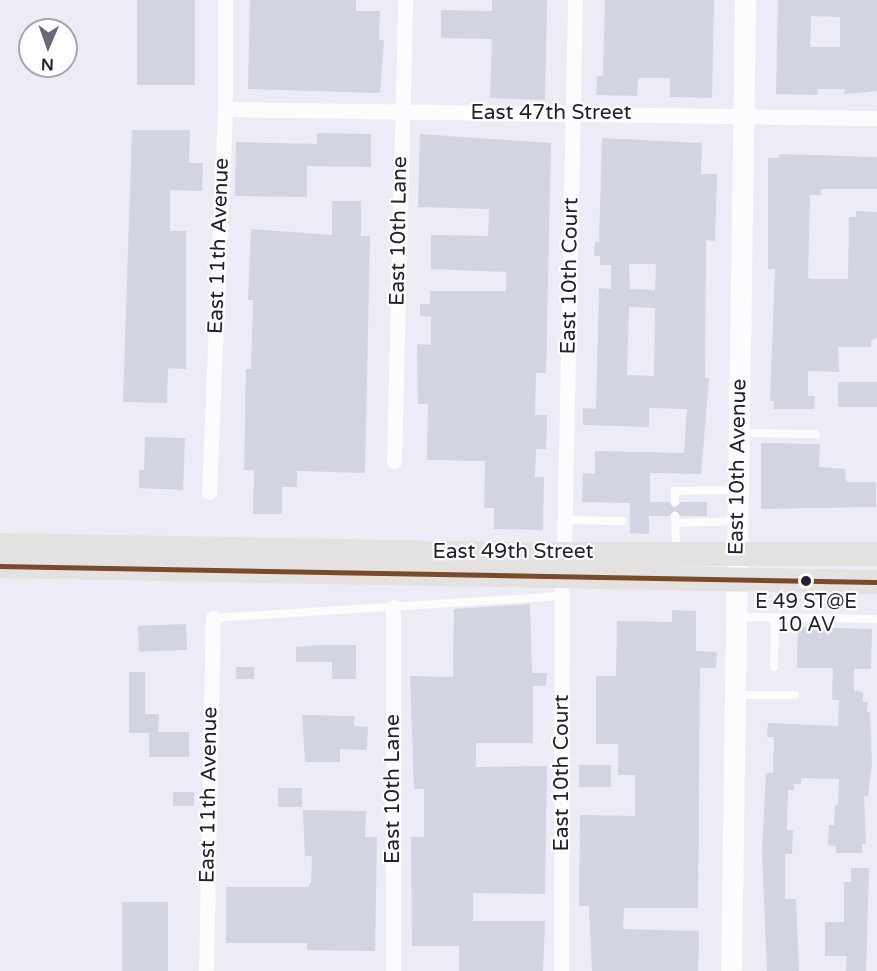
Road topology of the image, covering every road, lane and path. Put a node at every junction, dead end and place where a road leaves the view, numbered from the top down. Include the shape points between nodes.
1 (225, 0) edge
2 (405, 0) edge
3 (575, 0) edge
4 (745, 0) edge
5 (225, 109) junction
6 (402, 113) junction
7 (573, 113) junction
8 (741, 114) junction
9 (877, 118) edge
10 (738, 434) junction
11 (816, 434) dead end
12 (394, 461) dead end
13 (738, 490) junction
14 (209, 492) dead end
15 (675, 502) dead end
16 (564, 520) junction
17 (623, 521) dead end
18 (737, 521) junction
19 (0, 545) edge
20 (676, 552) junction
21 (737, 553) junction
22 (877, 554) edge
23 (149, 557) junction
24 (0, 566) edge
25 (563, 575) junction
26 (736, 581) junction
27 (877, 582) edge
28 (393, 607) junction
29 (736, 617) junction
30 (775, 617) junction
31 (213, 618) joint
32 (877, 619) edge
33 (774, 667) dead end
34 (735, 694) junction
35 (795, 695) dead end
36 (206, 971) edge
37 (393, 971) edge
38 (561, 971) edge
39 (731, 971) edge

1 - 5 street, East 11th Avenue
2 - 6 street, East 10th Lane
3 - 7 street, East 10th Court
4 - 8 street, East 10th Avenue
5 - 6 street, East 47th Street
5 - 14 street, East 11th Avenue
6 - 7 street, East 47th Street
6 - 12 street, East 10th Lane
7 - 8 street, East 47th Street
7 - 16 street, East 10th Court
8 - 9 street, East 47th Street
8 - 10 street, East 10th Avenue
10 - 11 lane
10 - 13 street, East 10th Avenue
13 - 15 lane via 675,491
13 - 18 street, East 10th Avenue
16 - 17 lane
16 - 25 street, East 10th Court
18 - 20 lane via 675,519
18 - 21 street, East 10th Avenue
19 - 23 main road
20 - 21 main road, East 49th Street
20 - 25 main road, East 49th Street
21 - 22 main road, East 49th Street
21 - 26 street, East 10th Avenue
23 - 24 main road
23 - 25 main road, East 49th Street
25 - 26 main road, East 49th Street
25 - 28 lane
25 - 38 street, East 10th Court
26 - 27 main road, East 49th Street
26 - 29 street, East 10th Avenue
28 - 31 lane
28 - 37 street, East 10th Lane
29 - 30 lane
29 - 34 street, East 10th Avenue
30 - 32 lane
30 - 33 lane
31 - 36 street, East 11th Avenue
34 - 35 lane
34 - 39 street, East 10th Avenue

